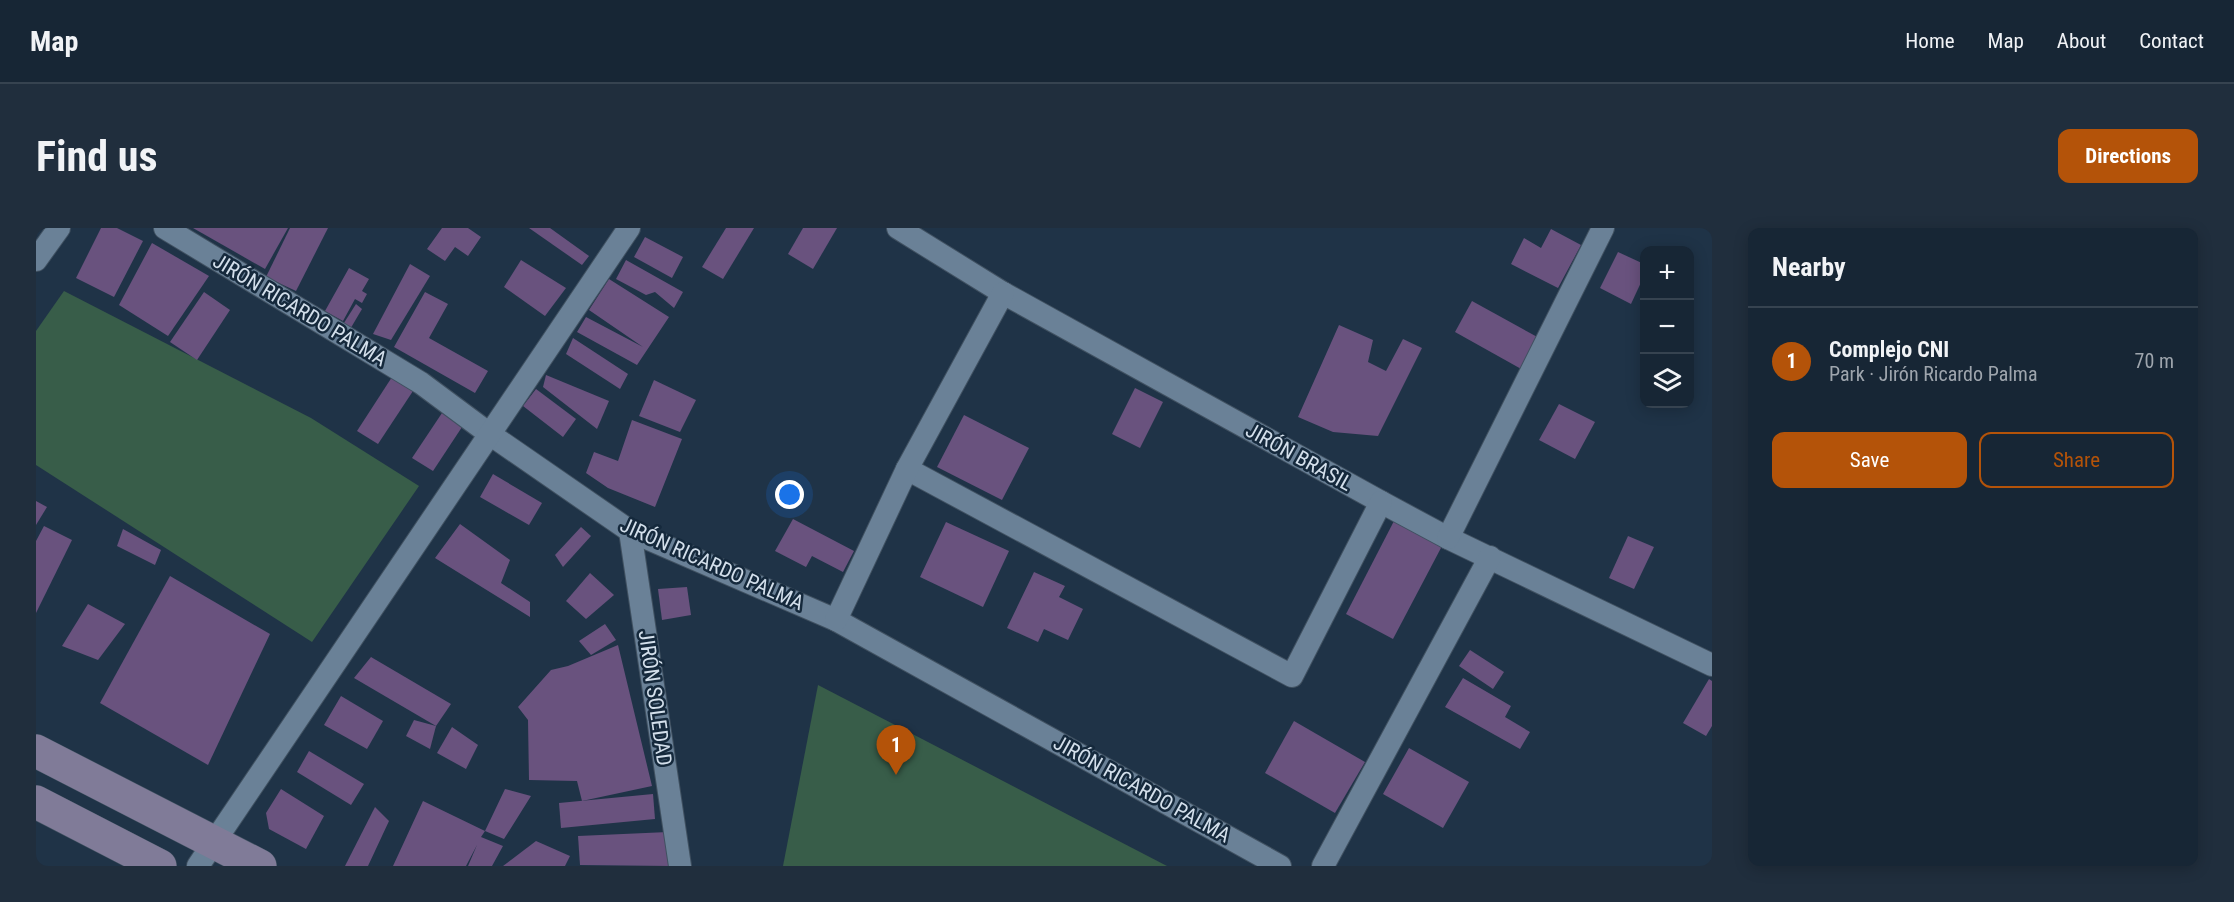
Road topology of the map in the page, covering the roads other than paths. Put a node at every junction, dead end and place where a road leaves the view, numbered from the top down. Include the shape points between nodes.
1 (59, 228) edge
2 (165, 228) edge
3 (629, 228) edge
4 (898, 228) edge
5 (1603, 228) edge
6 (36, 260) edge
7 (1003, 293) junction
8 (491, 435) junction
9 (907, 469) junction
10 (1381, 502) junction
11 (630, 531) junction
12 (1448, 538) junction
13 (1490, 557) junction
14 (836, 620) junction
15 (1712, 665) edge
16 (36, 751) edge
17 (36, 802) edge
18 (205, 854) edge
19 (160, 866) edge
20 (260, 866) edge
21 (680, 866) edge
22 (1280, 866) edge
23 (1323, 866) edge

1 - 6 street
2 - 8 street, JIRÓN RICARDO PALMA via 421,382
3 - 8 street
4 - 7 street, JIRÓN BRASIL
5 - 12 street
7 - 9 street
7 - 10 street, JIRÓN BRASIL
8 - 11 street, JIRÓN RICARDO PALMA
8 - 18 street
9 - 10 street via 1292,676
9 - 14 street
10 - 12 street, JIRÓN BRASIL
11 - 14 street, JIRÓN RICARDO PALMA
11 - 21 street, JIRÓN SOLEDAD
12 - 13 street, JIRÓN BRASIL
13 - 15 street, JIRÓN BRASIL
13 - 23 street
14 - 22 street, JIRÓN RICARDO PALMA
16 - 18 main road
17 - 19 main road
18 - 20 main road

